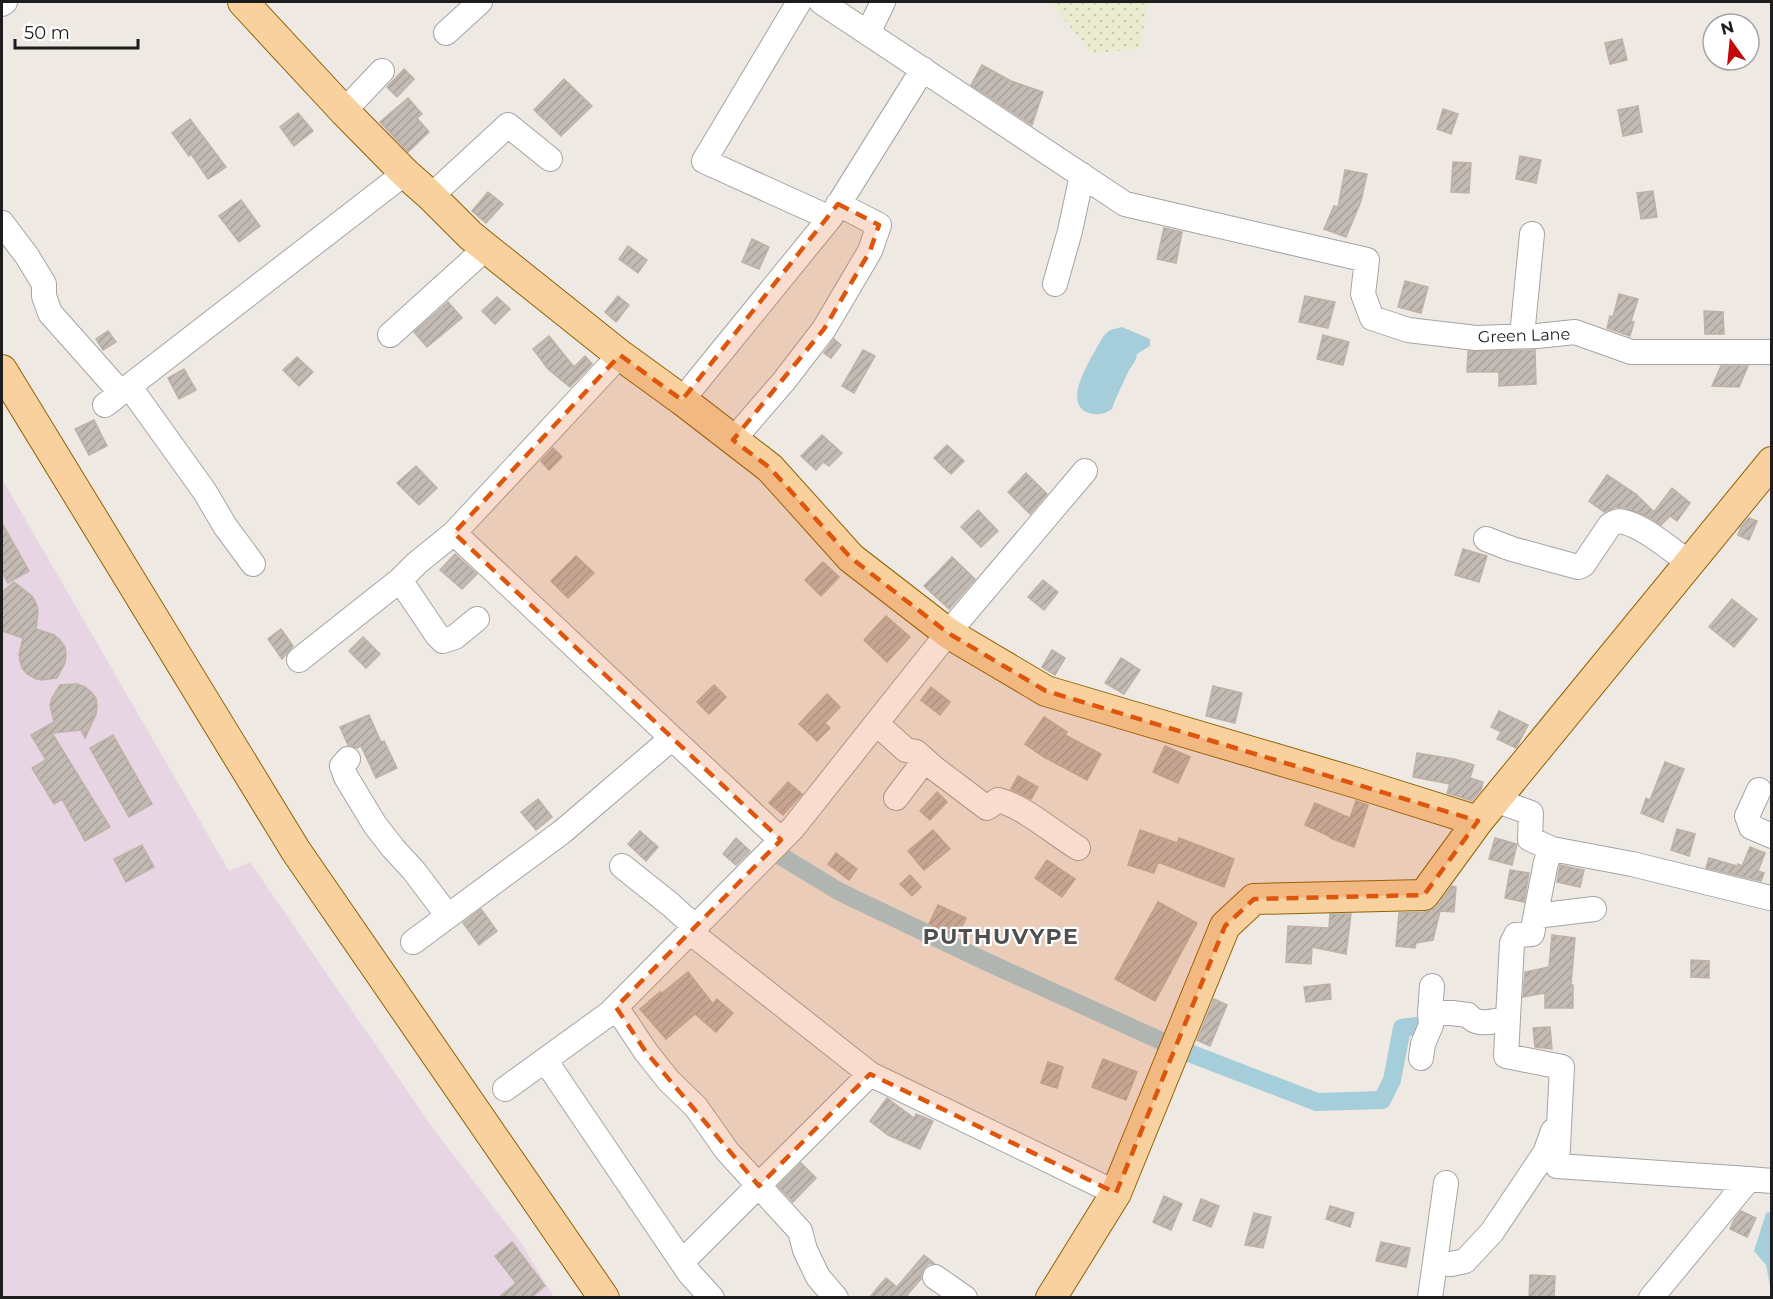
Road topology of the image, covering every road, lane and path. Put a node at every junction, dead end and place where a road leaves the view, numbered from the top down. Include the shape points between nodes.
1 (5, 2) edge
2 (243, 2) edge
3 (480, 2) edge
4 (799, 2) edge
5 (821, 2) edge
6 (883, 2) edge
7 (2, 4) edge
8 (446, 33) dead end
9 (868, 33) junction
10 (923, 69) junction
11 (382, 71) dead end
12 (344, 111) junction
13 (550, 159) dead end
14 (405, 173) junction
15 (1082, 175) junction
16 (431, 196) junction
17 (834, 211) junction
18 (2, 223) edge
19 (1532, 234) dead end
20 (486, 248) junction
21 (1055, 284) dead end
22 (390, 334) dead end
23 (1522, 336) junction
24 (1772, 352) edge
25 (620, 355) junction
26 (2, 370) edge
27 (118, 395) junction
28 (682, 400) junction
29 (733, 440) junction
30 (1771, 463) edge
31 (1085, 471) dead end
32 (454, 534) junction
33 (1486, 538) dead end
34 (1690, 563) junction
35 (253, 564) dead end
36 (400, 580) junction
37 (477, 619) dead end
38 (948, 633) junction
39 (299, 660) dead end
40 (877, 724) junction
41 (672, 738) junction
42 (348, 759) dead end
43 (925, 760) junction
44 (1759, 790) dead end
45 (897, 798) dead end
46 (1487, 811) junction
47 (1772, 836) edge
48 (781, 840) junction
49 (1078, 848) dead end
50 (1551, 849) junction
51 (622, 866) dead end
52 (1771, 897) edge
53 (1593, 909) dead end
54 (448, 916) junction
55 (1536, 916) junction
56 (693, 929) junction
57 (413, 942) dead end
58 (1432, 986) dead end
59 (616, 1007) junction
60 (1508, 1019) junction
61 (545, 1060) junction
62 (870, 1074) junction
63 (505, 1089) dead end
64 (1560, 1114) junction
65 (1760, 1180) edge
66 (1446, 1183) dead end
67 (759, 1186) junction
68 (1116, 1193) junction
69 (682, 1262) junction
70 (1435, 1262) junction
71 (935, 1277) dead end
72 (604, 1298) edge
73 (712, 1298) edge
74 (836, 1298) edge
75 (965, 1298) edge
76 (1051, 1298) edge
77 (1430, 1298) edge
78 (1651, 1298) edge

1 - 7 street
2 - 12 main road
3 - 8 street
4 - 17 street via 704,161
5 - 9 street
6 - 9 street
9 - 10 street
10 - 15 street
10 - 17 street
11 - 12 street
12 - 14 main road
13 - 16 street via 508,125
14 - 16 main road
14 - 27 street
15 - 21 street
15 - 23 street, Green Lane via 1125,204 1367,260 1363,294 1372,318 1408,330 1476,338
16 - 20 main road
17 - 28 street
17 - 29 street via 879,225 870,251 824,329
18 - 27 street via 44,284 50,313
19 - 23 street
20 - 22 street
20 - 25 main road
23 - 24 street, Green Lane via 1575,332 1631,352
25 - 28 main road
25 - 32 street
26 - 72 main road via 296,851
27 - 35 street via 205,492
28 - 29 main road
29 - 38 main road via 770,468 851,558
30 - 34 main road
31 - 38 street
32 - 36 street
32 - 41 street
33 - 34 street via 1578,567 1617,521 1638,528
34 - 46 main road
36 - 37 street via 444,641
36 - 39 street
38 - 40 street
38 - 46 main road via 1046,691 1357,783
40 - 43 street via 906,750
40 - 48 street
41 - 48 street
41 - 54 street via 562,832
42 - 54 street via 342,765 346,777 375,825
43 - 45 street
43 - 49 street via 987,808 998,800 1007,802
44 - 47 street via 1747,816 1752,827
46 - 50 street via 1531,813 1530,839
46 - 68 main road via 1424,895 1254,899 1225,926
48 - 56 street
50 - 52 street
50 - 55 street
51 - 56 street via 671,905
53 - 55 street
54 - 57 street
55 - 60 street via 1532,933 1516,935 1512,943
56 - 59 street
56 - 62 street
58 - 60 street via 1426,1038 1461,1014 1479,1023
59 - 61 street
59 - 67 street via 669,1081 696,1107 727,1151
60 - 64 street via 1506,1056 1562,1067
61 - 63 street
61 - 69 street
62 - 67 street
62 - 68 street
64 - 65 street via 1557,1166
64 - 70 street via 1545,1153 1492,1232 1466,1261
65 - 78 street
66 - 70 street
67 - 69 street
67 - 74 street via 800,1232 818,1277
68 - 76 main road
69 - 73 street
70 - 77 street
71 - 75 street

